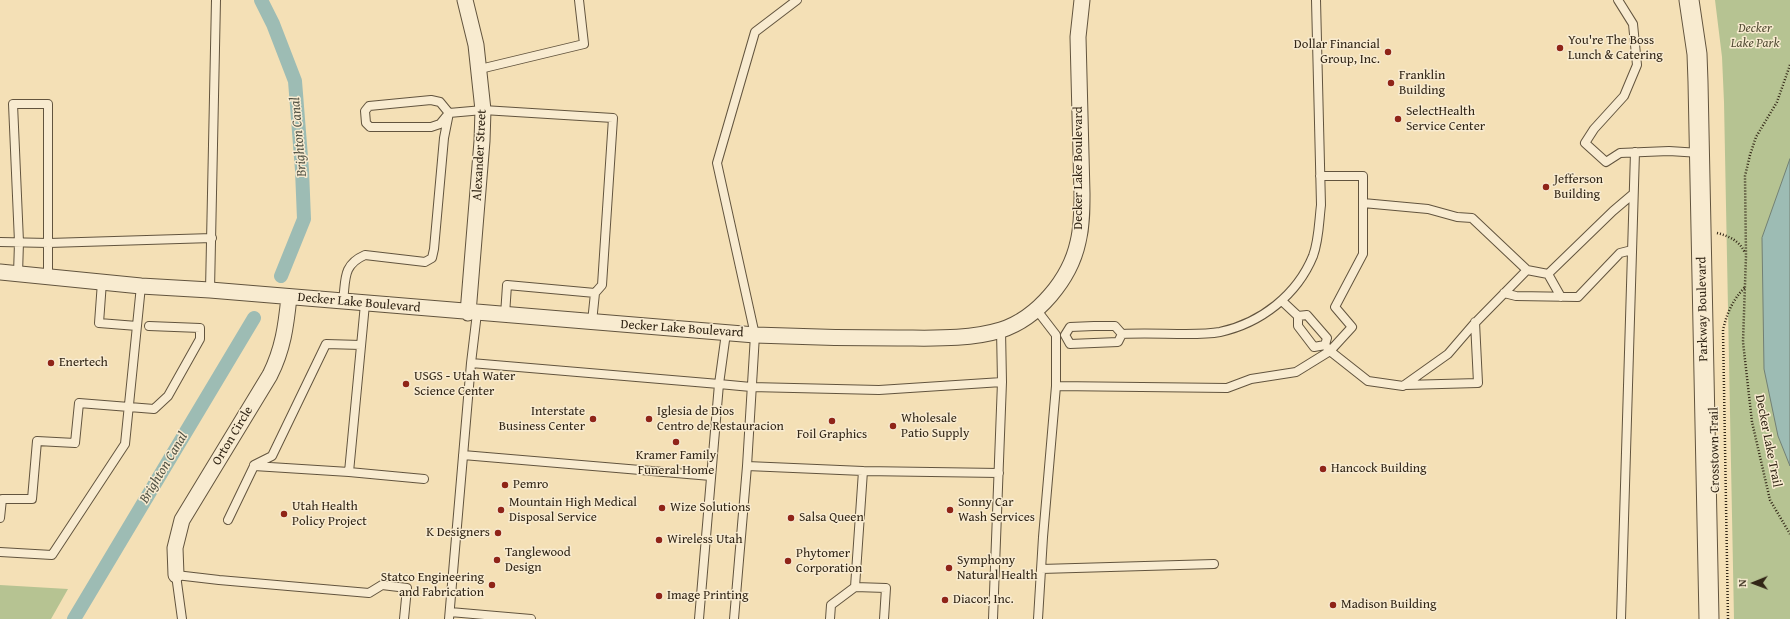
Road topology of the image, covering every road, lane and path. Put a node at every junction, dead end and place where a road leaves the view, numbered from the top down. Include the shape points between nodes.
1 (216, 0) edge
2 (465, 0) edge
3 (579, 0) edge
4 (797, 0) edge
5 (1082, 0) edge
6 (1316, 0) edge
7 (1618, 0) edge
8 (1689, 0) edge
9 (1790, 65) edge
10 (480, 68) junction
11 (483, 110) junction
12 (450, 112) junction
13 (1635, 152) junction
14 (1700, 153) junction
15 (1320, 176) junction
16 (1633, 194) junction
17 (1363, 203) junction
18 (1702, 228) junction
19 (212, 238) junction
20 (0, 242) edge
21 (19, 242) junction
22 (49, 243) junction
23 (1632, 250) junction
24 (1746, 256) junction
25 (1527, 270) junction
26 (0, 272) edge
27 (18, 274) junction
28 (1548, 274) junction
29 (48, 277) junction
30 (102, 282) junction
31 (141, 286) junction
32 (1745, 286) junction
33 (210, 290) junction
34 (595, 293) junction
35 (1504, 293) junction
36 (289, 297) junction
37 (1561, 297) junction
38 (1282, 301) junction
39 (343, 302) junction
40 (365, 304) junction
41 (1036, 309) junction
42 (473, 313) junction
43 (505, 315) junction
44 (1298, 316) junction
45 (592, 322) junction
46 (1475, 322) junction
47 (137, 326) junction
48 (150, 326) dead end
49 (1001, 330) junction
50 (726, 333) junction
51 (1122, 334) junction
52 (755, 335) junction
53 (1056, 335) junction
54 (1064, 335) junction
55 (361, 345) junction
56 (1327, 348) junction
57 (471, 362) junction
58 (1002, 382) junction
59 (719, 384) junction
60 (1404, 385) junction
61 (1056, 386) junction
62 (751, 387) junction
63 (129, 407) junction
64 (463, 455) junction
65 (254, 466) junction
66 (747, 466) junction
67 (863, 471) junction
68 (349, 472) junction
69 (999, 473) junction
70 (711, 476) junction
71 (424, 479) dead end
72 (0, 518) edge
73 (228, 520) dead end
74 (1790, 534) edge
75 (0, 552) edge
76 (1214, 564) dead end
77 (1041, 569) junction
78 (176, 575) junction
79 (855, 587) junction
80 (449, 616) edge
81 (182, 619) edge
82 (404, 619) edge
83 (531, 619) edge
84 (699, 619) edge
85 (734, 619) edge
86 (830, 619) edge
87 (884, 619) edge
88 (993, 619) edge
89 (1038, 619) edge
90 (1621, 619) edge
91 (1709, 619) edge
92 (1728, 619) edge

1 - 19 lane
2 - 10 street, Alexander Street
3 - 10 lane via 584,44
4 - 52 lane via 755,32 717,163
5 - 41 street, Decker Lake Boulevard via 1078,37 1082,194 1078,243 1072,262 1057,287
6 - 15 lane
7 - 13 lane via 1633,24 1637,64 1624,96 1594,129 1586,143 1606,162 1620,153
8 - 14 street, Parkway Boulevard via 1696,54
9 - 24 path, Decker Lake Trail via 1777,102 1756,137 1745,176
10 - 11 street, Alexander Street
11 - 12 lane
11 - 34 lane via 613,118 602,285
11 - 42 street, Alexander Street
12 - 12 lane via 440,124 431,127 370,127 366,123 365,111 369,106 431,100 440,102
12 - 39 lane via 444,138 432,258 426,262 365,255 350,264
13 - 14 lane
13 - 16 lane
14 - 18 street, Parkway Boulevard
15 - 17 lane via 1363,176
15 - 38 lane via 1320,218 1313,255 1298,282
16 - 23 lane
16 - 28 lane via 1613,210
17 - 25 lane via 1428,209 1457,217 1472,218
17 - 56 lane via 1363,254 1334,307 1352,327
18 - 24 path via 1733,239 1742,247
18 - 91 street, Parkway Boulevard
19 - 22 lane
19 - 33 lane
20 - 21 lane
21 - 22 lane
21 - 22 lane via 14,104 48,104
21 - 27 lane
22 - 29 lane
23 - 37 lane via 1620,253 1578,297
23 - 90 lane
24 - 32 path, Decker Lake Trail
25 - 28 lane
25 - 35 lane
26 - 27 street, Decker Lake Boulevard
27 - 29 street, Decker Lake Boulevard
28 - 37 lane
29 - 30 street, Decker Lake Boulevard
30 - 31 street, Decker Lake Boulevard
30 - 47 lane via 99,323
31 - 33 street, Decker Lake Boulevard
31 - 47 lane
32 - 74 path, Decker Lake Trail via 1743,342 1752,422 1770,500
32 - 92 path, Crosstown Trail via 1734,298 1723,330
33 - 36 street, Decker Lake Boulevard
34 - 43 lane via 507,285
34 - 45 lane
35 - 37 lane via 1516,296
35 - 46 lane
36 - 39 street, Decker Lake Boulevard
36 - 78 street, Orton Circle via 279,356 270,375 182,520 175,548
38 - 44 lane
38 - 51 lane via 1267,313 1219,332
39 - 40 street, Decker Lake Boulevard
40 - 42 street, Decker Lake Boulevard
40 - 55 lane
41 - 49 street, Decker Lake Boulevard
41 - 53 lane
42 - 43 street, Decker Lake Boulevard
42 - 57 lane
43 - 45 street, Decker Lake Boulevard
44 - 56 lane via 1298,326 1314,347
44 - 56 lane via 1307,315 1327,338
45 - 50 street, Decker Lake Boulevard
46 - 60 lane via 1448,354
46 - 60 lane via 1478,383
47 - 63 lane
48 - 63 lane via 200,328 200,340 168,396 154,409
49 - 52 street, Decker Lake Boulevard via 971,336 934,338 832,339
49 - 58 lane
50 - 52 street, Decker Lake Boulevard
50 - 59 lane
51 - 54 lane via 1115,326 1094,326 1070,327
51 - 54 lane via 1118,342 1070,344
52 - 62 lane
53 - 54 lane
53 - 61 lane
55 - 65 lane via 326,344 272,456
55 - 68 lane
56 - 60 lane via 1368,382
56 - 61 lane via 1296,372 1251,379 1227,388
57 - 59 lane
57 - 64 lane
58 - 62 lane via 879,390
58 - 69 lane
59 - 62 lane
59 - 70 lane
61 - 77 lane
62 - 66 lane
63 - 72 lane via 79,403 75,443 37,441 32,499 2,499
63 - 75 lane via 125,444 52,555
64 - 70 lane
64 - 80 lane
65 - 68 lane
65 - 73 lane
66 - 67 lane
66 - 85 lane
67 - 69 lane
67 - 79 lane
68 - 71 lane
69 - 88 lane
70 - 84 lane
76 - 77 lane
77 - 89 lane
78 - 81 lane
78 - 82 lane via 370,593 382,585 407,588
79 - 86 lane via 831,605
79 - 87 lane via 886,588
80 - 83 lane

